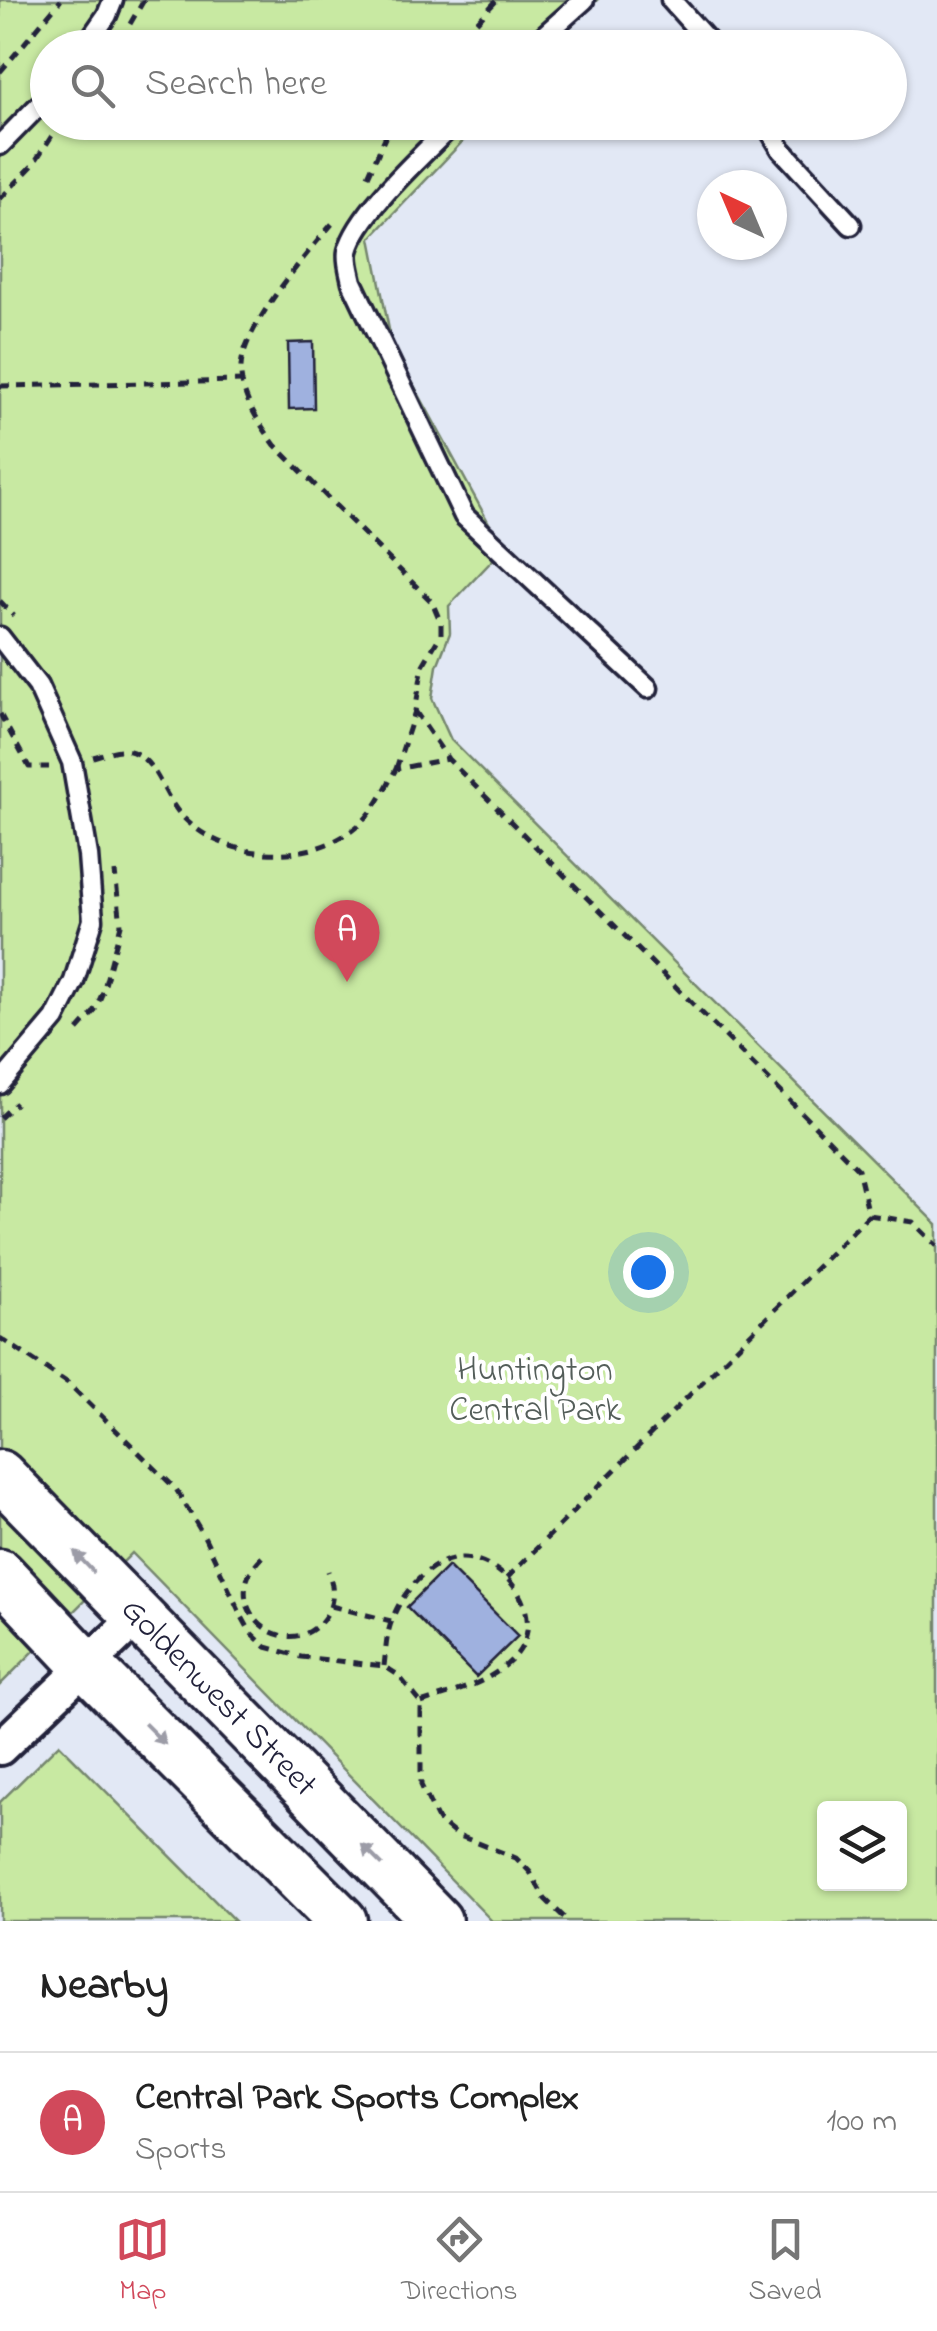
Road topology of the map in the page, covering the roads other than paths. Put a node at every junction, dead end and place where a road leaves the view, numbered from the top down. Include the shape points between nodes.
1 (113, 0) edge
2 (584, 0) edge
3 (671, 0) edge
4 (97, 30) edge
5 (550, 30) edge
6 (698, 30) edge
7 (30, 114) edge
8 (439, 140) edge
9 (776, 140) edge
10 (0, 145) edge
11 (851, 225) dead end
12 (0, 637) edge
13 (648, 688) dead end
14 (0, 1084) edge
15 (0, 1475) edge
16 (0, 1574) edge
17 (137, 1617) junction
18 (86, 1665) junction
19 (0, 1748) edge
20 (342, 1921) edge
21 (437, 1921) edge

1 - 4 lane
2 - 5 lane
3 - 6 lane
7 - 10 lane
8 - 13 lane via 357,229 346,254 352,282 464,516
9 - 11 lane
12 - 14 lane via 38,686 72,762 93,920 54,1019
17 -> 15 main road, Goldenwest Street
16 - 18 main road, Goldenwest Street
17 - 18 street
21 -> 17 main road, Goldenwest Street
18 - 19 street
18 -> 20 main road, Goldenwest Street

